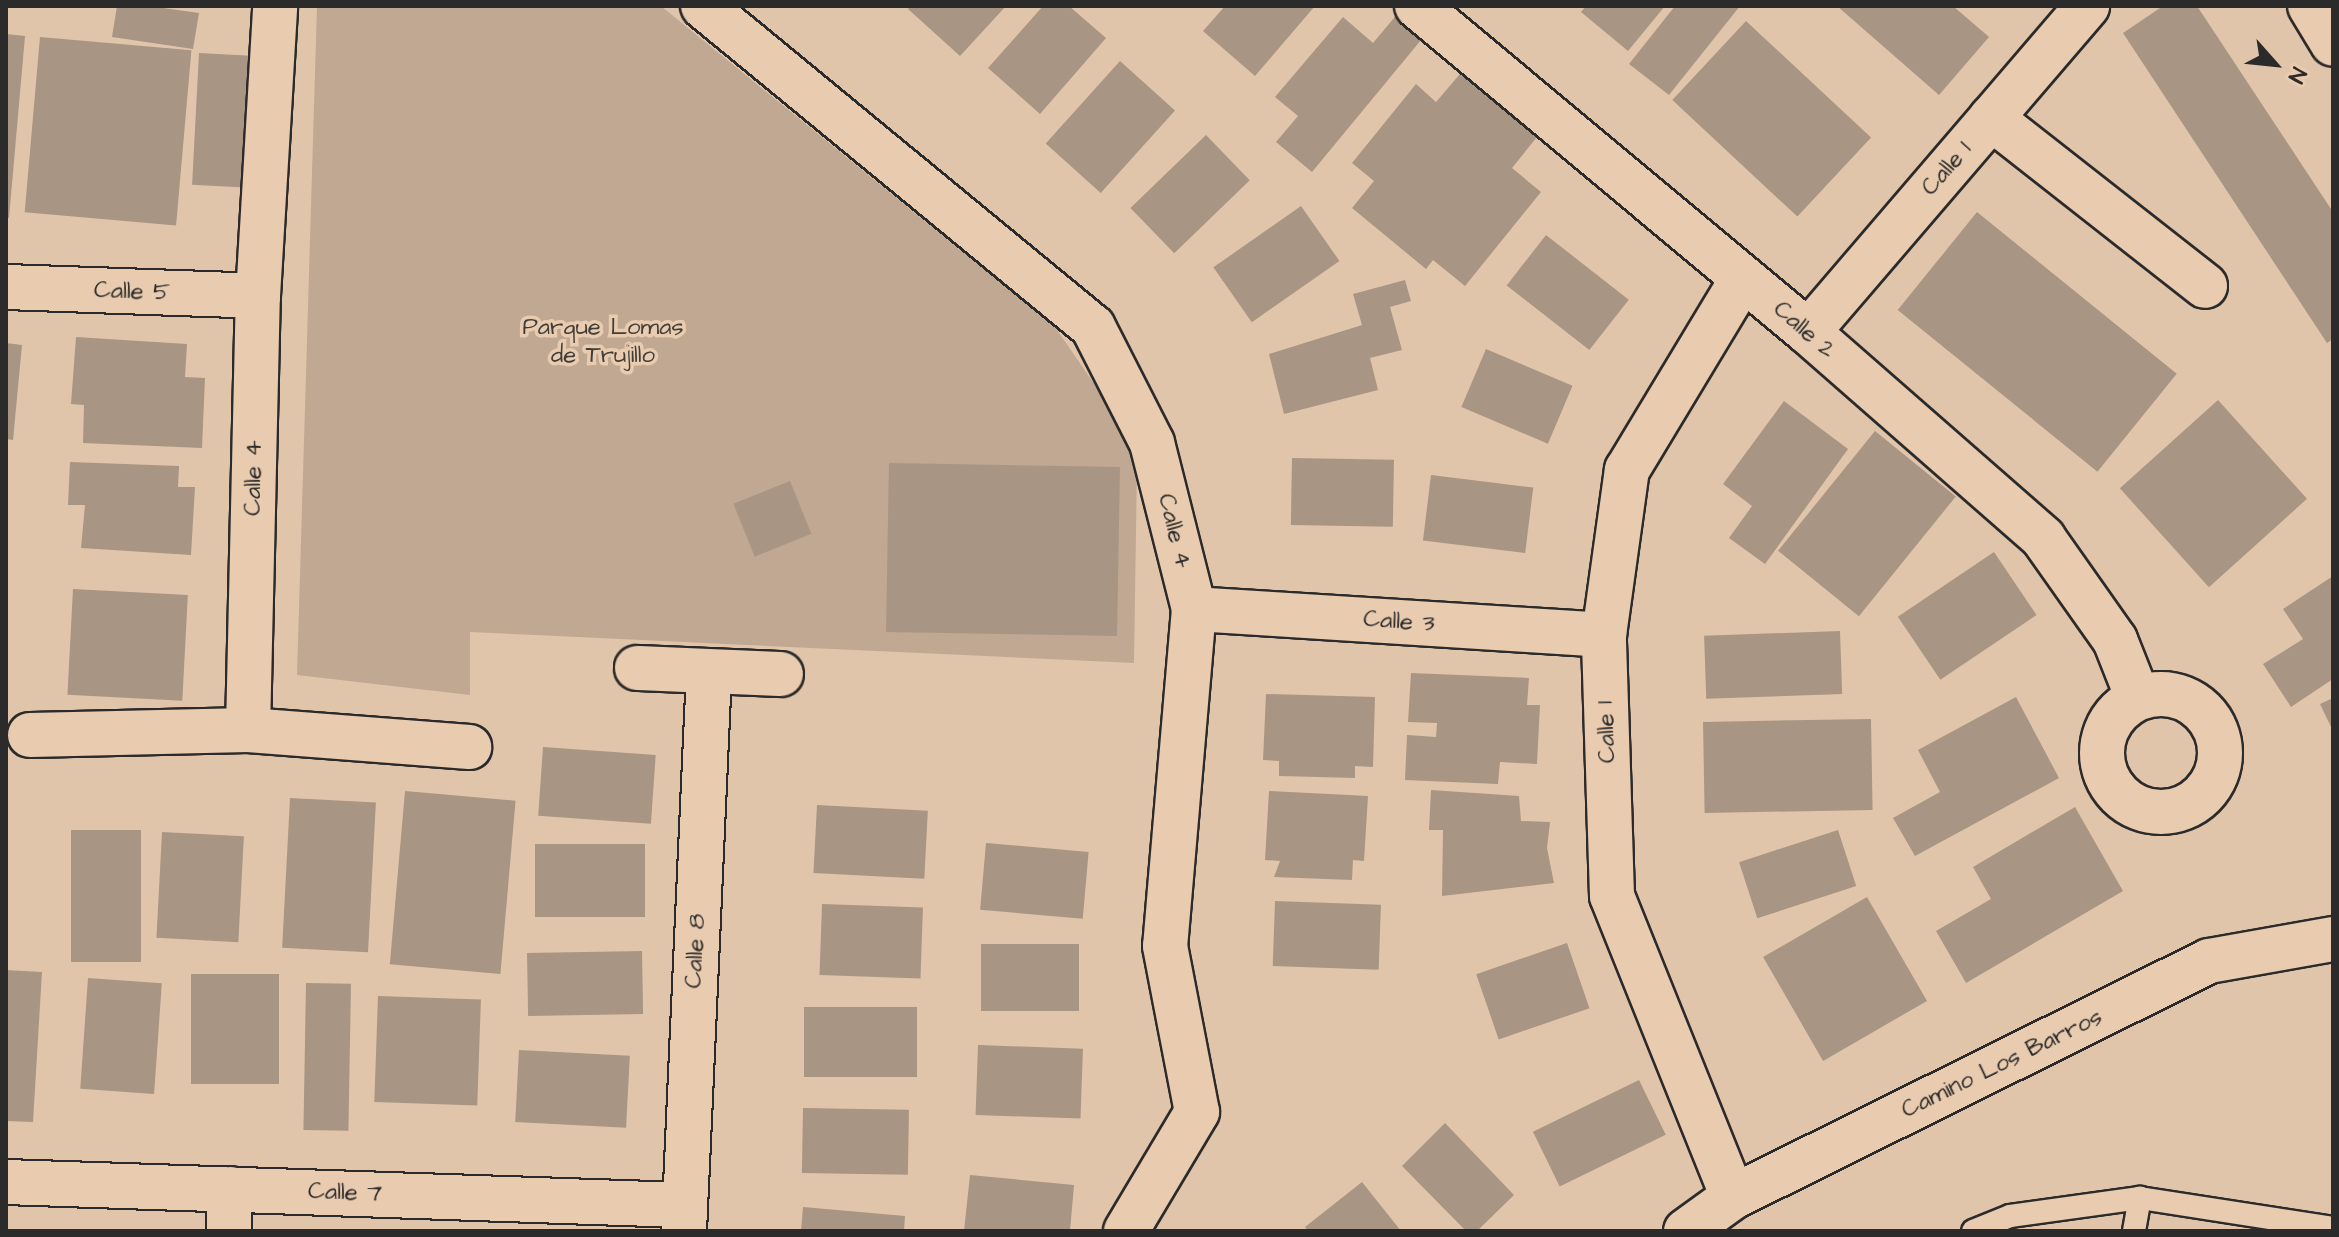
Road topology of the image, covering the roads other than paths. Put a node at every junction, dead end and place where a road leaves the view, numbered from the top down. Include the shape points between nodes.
1 (275, 6) edge
2 (703, 6) edge
3 (1417, 6) edge
4 (2087, 6) edge
5 (2310, 6) edge
6 (2333, 44) edge
7 (1991, 118) junction
8 (1743, 278) junction
9 (2205, 286) dead end
10 (6, 287) edge
11 (258, 296) junction
12 (1808, 332) junction
13 (1194, 609) junction
14 (1604, 635) junction
15 (637, 668) dead end
16 (709, 672) junction
17 (781, 674) dead end
18 (2138, 698) dead end
19 (248, 730) junction
20 (30, 735) dead end
21 (469, 747) dead end
22 (2333, 939) edge
23 (6, 1182) edge
24 (1733, 1197) junction
25 (2140, 1198) junction
26 (230, 1210) edge
27 (684, 1218) edge
28 (2327, 1229) edge
29 (1126, 1231) edge
30 (1686, 1231) edge
31 (1973, 1231) edge
32 (2134, 1231) edge

1 - 11 street, Calle 4
2 - 13 street, Calle 4 via 1093,327 1152,443
3 - 8 street, Calle 2
4 - 7 street, Calle 1
5 - 6 street
7 - 9 street
7 - 12 street, Calle 1
8 - 12 street, Calle 2
8 - 14 street, Calle 1 via 1627,470
10 - 11 street, Calle 5
11 - 19 street, Calle 4
12 - 18 street, Calle 2 via 2043,538 2115,640
13 - 14 street, Calle 3
13 - 29 street, Calle 4 via 1165,946 1197,1112
14 - 24 street, Calle 1 via 1612,896
15 - 16 street
16 - 17 street
16 - 27 street, Calle 8
19 - 20 street
19 - 21 street
22 - 24 street, Camino Los Barros via 2209,961
23 - 26 street, Calle 7
24 - 30 street, Camino Los Barros
25 - 28 lane
25 - 31 lane via 2010,1216
25 - 32 lane
26 - 27 street, Calle 7

